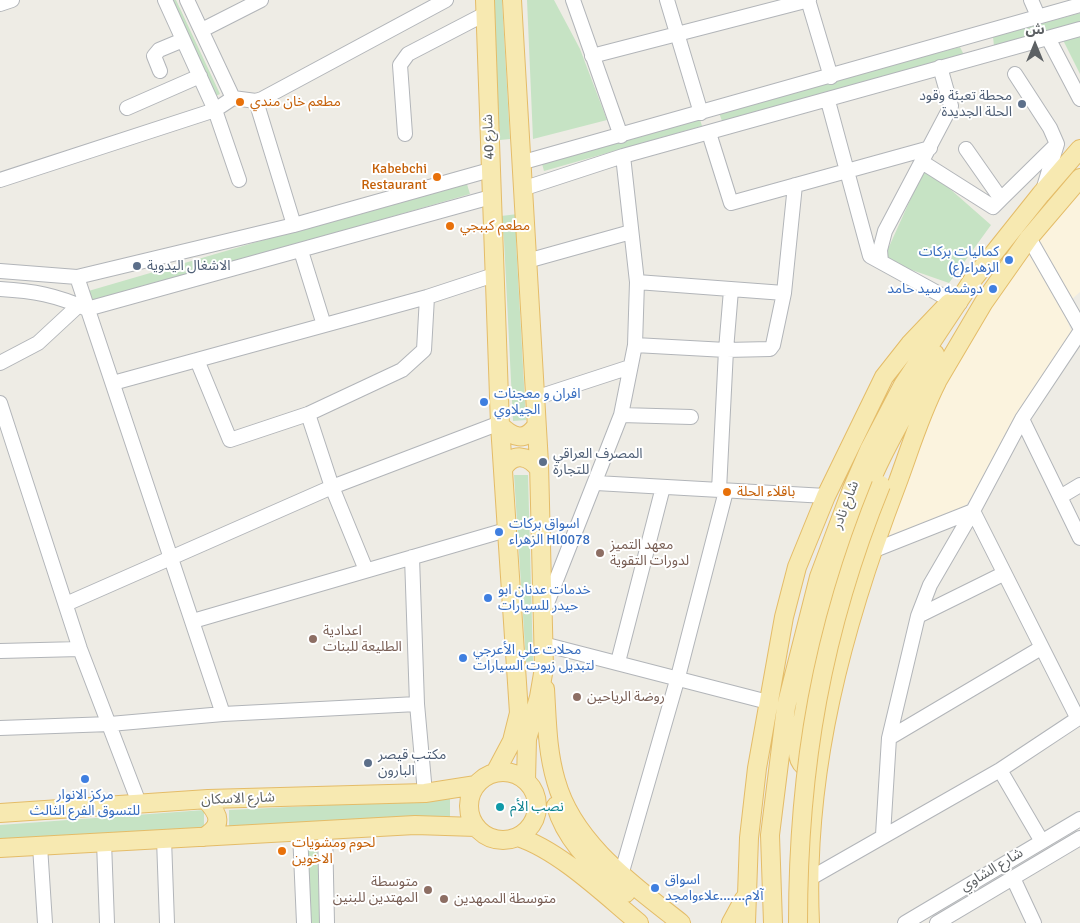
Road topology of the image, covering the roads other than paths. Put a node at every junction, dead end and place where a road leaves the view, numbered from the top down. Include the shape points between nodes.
1 (12, 0) edge
2 (165, 0) edge
3 (187, 0) edge
4 (261, 0) edge
5 (446, 0) edge
6 (512, 0) edge
7 (572, 0) edge
8 (667, 0) edge
9 (809, 0) edge
10 (1031, 0) edge
11 (0, 4) edge
12 (1080, 5) edge
13 (486, 15) edge
14 (1038, 16) junction
15 (513, 28) junction
16 (1080, 29) edge
17 (202, 30) junction
18 (988, 32) junction
19 (677, 34) junction
20 (1048, 38) junction
21 (184, 40) junction
22 (961, 40) junction
23 (996, 52) junction
24 (592, 56) junction
25 (965, 61) junction
26 (940, 67) junction
27 (160, 71) dead end
28 (1015, 74) dead end
29 (200, 76) junction
30 (831, 76) junction
31 (233, 98) junction
32 (1080, 99) edge
33 (828, 100) junction
34 (256, 102) junction
35 (127, 108) dead end
36 (215, 110) junction
37 (707, 112) junction
38 (715, 131) junction
39 (405, 134) dead end
40 (621, 136) junction
41 (1057, 144) junction
42 (930, 148) junction
43 (966, 149) dead end
44 (1080, 149) edge
45 (623, 156) junction
46 (922, 162) junction
47 (520, 164) junction
48 (490, 170) junction
49 (847, 170) junction
50 (1080, 178) edge
51 (0, 180) edge
52 (240, 180) dead end
53 (795, 185) junction
54 (522, 189) junction
55 (1041, 194) junction
56 (491, 197) junction
57 (1001, 198) junction
58 (294, 226) junction
59 (632, 232) junction
60 (1029, 238) junction
61 (301, 251) junction
62 (527, 261) junction
63 (881, 262) junction
64 (0, 271) edge
65 (494, 275) junction
66 (77, 277) junction
67 (637, 282) junction
68 (0, 289) edge
69 (731, 290) junction
70 (784, 293) junction
71 (427, 297) junction
72 (956, 304) junction
73 (83, 307) junction
74 (324, 325) junction
75 (1080, 327) edge
76 (1080, 332) edge
77 (635, 345) junction
78 (726, 350) junction
79 (197, 360) junction
80 (0, 363) edge
81 (630, 367) junction
82 (937, 382) junction
83 (113, 383) junction
84 (535, 398) junction
85 (0, 403) edge
86 (308, 414) junction
87 (621, 415) junction
88 (691, 417) dead end
89 (1022, 419) junction
90 (500, 424) junction
91 (536, 426) junction
92 (503, 469) junction
93 (539, 469) junction
94 (596, 483) junction
95 (1080, 485) edge
96 (332, 487) junction
97 (663, 487) junction
98 (723, 490) junction
99 (826, 496) junction
100 (1060, 497) junction
101 (973, 512) junction
102 (506, 530) junction
103 (1080, 538) edge
104 (872, 551) junction
105 (412, 557) junction
106 (172, 558) junction
107 (366, 570) junction
108 (1004, 574) junction
109 (66, 604) junction
110 (543, 614) junction
111 (918, 616) junction
112 (193, 621) junction
113 (543, 644) junction
114 (1041, 648) junction
115 (80, 649) junction
116 (0, 651) edge
117 (618, 662) junction
118 (544, 668) junction
119 (678, 677) junction
120 (768, 702) junction
121 (417, 704) junction
122 (224, 714) junction
123 (1079, 718) edge
124 (110, 724) junction
125 (0, 728) edge
126 (888, 738) junction
127 (820, 753) junction
128 (1000, 770) junction
129 (495, 773) junction
130 (526, 781) junction
131 (476, 785) junction
132 (425, 793) junction
133 (206, 800) junction
134 (139, 803) junction
135 (0, 813) edge
136 (1080, 819) edge
137 (1066, 826) junction
138 (476, 827) junction
139 (324, 830) junction
140 (300, 832) junction
141 (883, 835) junction
142 (518, 836) junction
143 (204, 837) junction
144 (164, 838) junction
145 (1041, 840) junction
146 (1077, 840) edge
147 (104, 842) junction
148 (40, 846) junction
149 (0, 848) edge
150 (1013, 878) junction
151 (747, 879) junction
152 (809, 879) junction
153 (619, 880) junction
154 (941, 922) edge
155 (45, 923) edge
156 (107, 923) edge
157 (167, 923) edge
158 (300, 923) edge
159 (327, 923) edge
160 (639, 923) edge
161 (666, 923) edge
162 (681, 923) edge
163 (731, 923) edge
164 (746, 923) edge
165 (773, 923) edge
166 (798, 923) edge
167 (811, 923) edge
168 (905, 923) edge
169 (1034, 923) edge

1 - 11 street
2 - 21 street
3 - 17 street
4 - 17 street
5 - 34 street
6 - 15 main road
7 - 24 street
8 - 19 street
9 - 19 street
9 - 30 street
10 - 14 street
12 - 14 street
13 - 15 main road
13 - 39 street via 408,54 400,65
13 - 48 main road, شارع 40
14 - 18 street
15 - 47 main road
16 - 20 street
17 - 31 street
18 - 22 street
18 - 23 street via 988,43
19 - 24 street
19 - 37 street
20 - 23 street
20 - 32 street
21 - 27 street via 159,50 154,56
21 - 29 street
22 - 25 street via 967,50
22 - 30 street
23 - 25 street
24 - 40 street
25 - 26 street
26 - 33 street
26 - 42 street via 951,106
28 - 41 street
29 - 35 street
29 - 36 street
30 - 37 street
31 - 34 street
31 - 36 street
33 - 38 street
33 - 49 street
34 - 58 street
36 - 51 street
36 - 52 street
37 - 38 street
37 - 40 street
38 - 45 street
38 - 53 street via 731,203
40 - 47 street
41 - 55 street
41 - 57 street
42 - 46 street
42 - 49 street
43 - 57 street
44 - 55 main road
45 - 54 street
45 - 59 street
46 - 57 street via 993,207
46 - 63 street via 885,231 880,250
47 - 54 main road
48 - 56 main road, شارع 40
48 - 58 street
49 - 53 street
49 - 63 street via 870,256
50 - 60 main road, شارع نادر
53 - 70 street
54 - 62 main road
55 - 72 main road
56 - 61 street
56 - 65 main road, شارع 40
58 - 66 street
59 - 62 street
59 - 67 street
60 - 75 street
60 - 82 main road, شارع نادر via 984,302
61 - 73 street
61 - 74 street
62 - 84 main road
63 - 72 street
64 - 66 street
65 - 71 street
65 - 90 main road, شارع 40
66 - 73 street
67 - 69 street
67 - 77 street
68 - 73 street via 59,296
69 - 70 street
69 - 78 street
70 - 78 street via 770,349
71 - 74 street
71 - 86 street via 424,350 402,370
72 - 99 main road via 910,344 884,377
72 - 127 main road via 933,360 873,476 840,560 813,659 798,755 801,764 808,768 814,766
72 - 165 main road, شارع نادر via 903,385 880,427 852,489 819,577 786,707 774,797 770,835
73 - 80 street via 38,343
73 - 83 street
74 - 79 street
76 - 89 street
77 - 78 street
77 - 81 street
78 - 98 street
79 - 83 street
79 - 86 street via 230,440
81 - 84 street
81 - 87 street
82 - 104 main road via 916,428
82 - 166 main road, شارع نادر, bridge via 881,485 849,570 825,652 816,701 800,848
83 - 106 street
84 - 91 main road
85 - 109 street
86 - 96 street
87 - 88 street
87 - 94 street
89 - 100 street
89 - 101 street
90 - 91 main road via 510,435 518,438 529,434
90 - 92 main road, شارع 40
90 - 96 street
91 - 93 main road
92 - 93 main road via 513,458 521,457 529,459
92 - 102 main road, شارع 40
93 - 110 main road
94 - 97 street
94 - 110 street
95 - 100 street
96 - 106 street
96 - 107 street
97 - 98 street
97 - 117 street
98 - 99 street
98 - 119 street
99 - 120 main road via 797,567
100 - 103 street
101 - 104 street
101 - 108 street
101 - 111 street via 930,585
102 - 105 street
102 - 129 main road, شارع 40 via 519,713 512,741
104 - 127 main road via 837,664
105 - 107 street
105 - 121 street
106 - 109 street
106 - 112 street
107 - 112 street
108 - 111 street
108 - 114 street
109 - 115 street
110 - 113 main road
111 - 126 street
112 - 122 street
113 - 117 street
113 - 118 main road
114 - 123 street
114 - 126 street
115 - 116 street
115 - 124 street
117 - 119 street
118 - 130 main road via 526,739
118 - 153 main road via 551,787 559,816 589,861
119 - 120 street
119 - 153 street
120 - 151 main road via 752,807
121 - 122 street
121 - 132 street
122 - 124 street
123 - 128 street
124 - 125 street
124 - 134 street
126 - 141 street
127 - 152 main road
128 - 141 street
128 - 145 street
129 - 130 main road via 512,773
129 - 131 main road
130 - 142 main road via 535,795 537,811 533,822
131 - 132 main road, شارع الاسكان
131 - 138 main road via 470,795 469,806
132 - 133 main road, شارع الاسكان
133 - 134 main road, شارع الاسكان
133 - 143 main road via 216,812 218,822 215,829
134 - 135 main road, شارع الاسكان
136 - 137 street, شارع الشاوي
137 - 145 street, شارع الشاوي
137 - 146 street via 1075,830
138 - 139 main road via 423,825
138 - 142 main road via 495,839 507,840
139 - 140 main road
139 - 159 street
140 - 143 main road
140 - 158 street
141 - 152 street
142 - 160 main road via 552,853
143 - 144 main road
144 - 147 main road
144 - 157 street
145 - 168 street, شارع الشاوي
146 - 150 street, شارع الشاوي
147 - 148 main road
147 - 156 street
148 - 149 main road
148 - 155 street
150 - 154 street, شارع الشاوي
150 - 169 street
151 - 163 main road via 742,905
151 - 164 main road
152 - 167 main road
153 - 161 main road
153 - 162 main road

